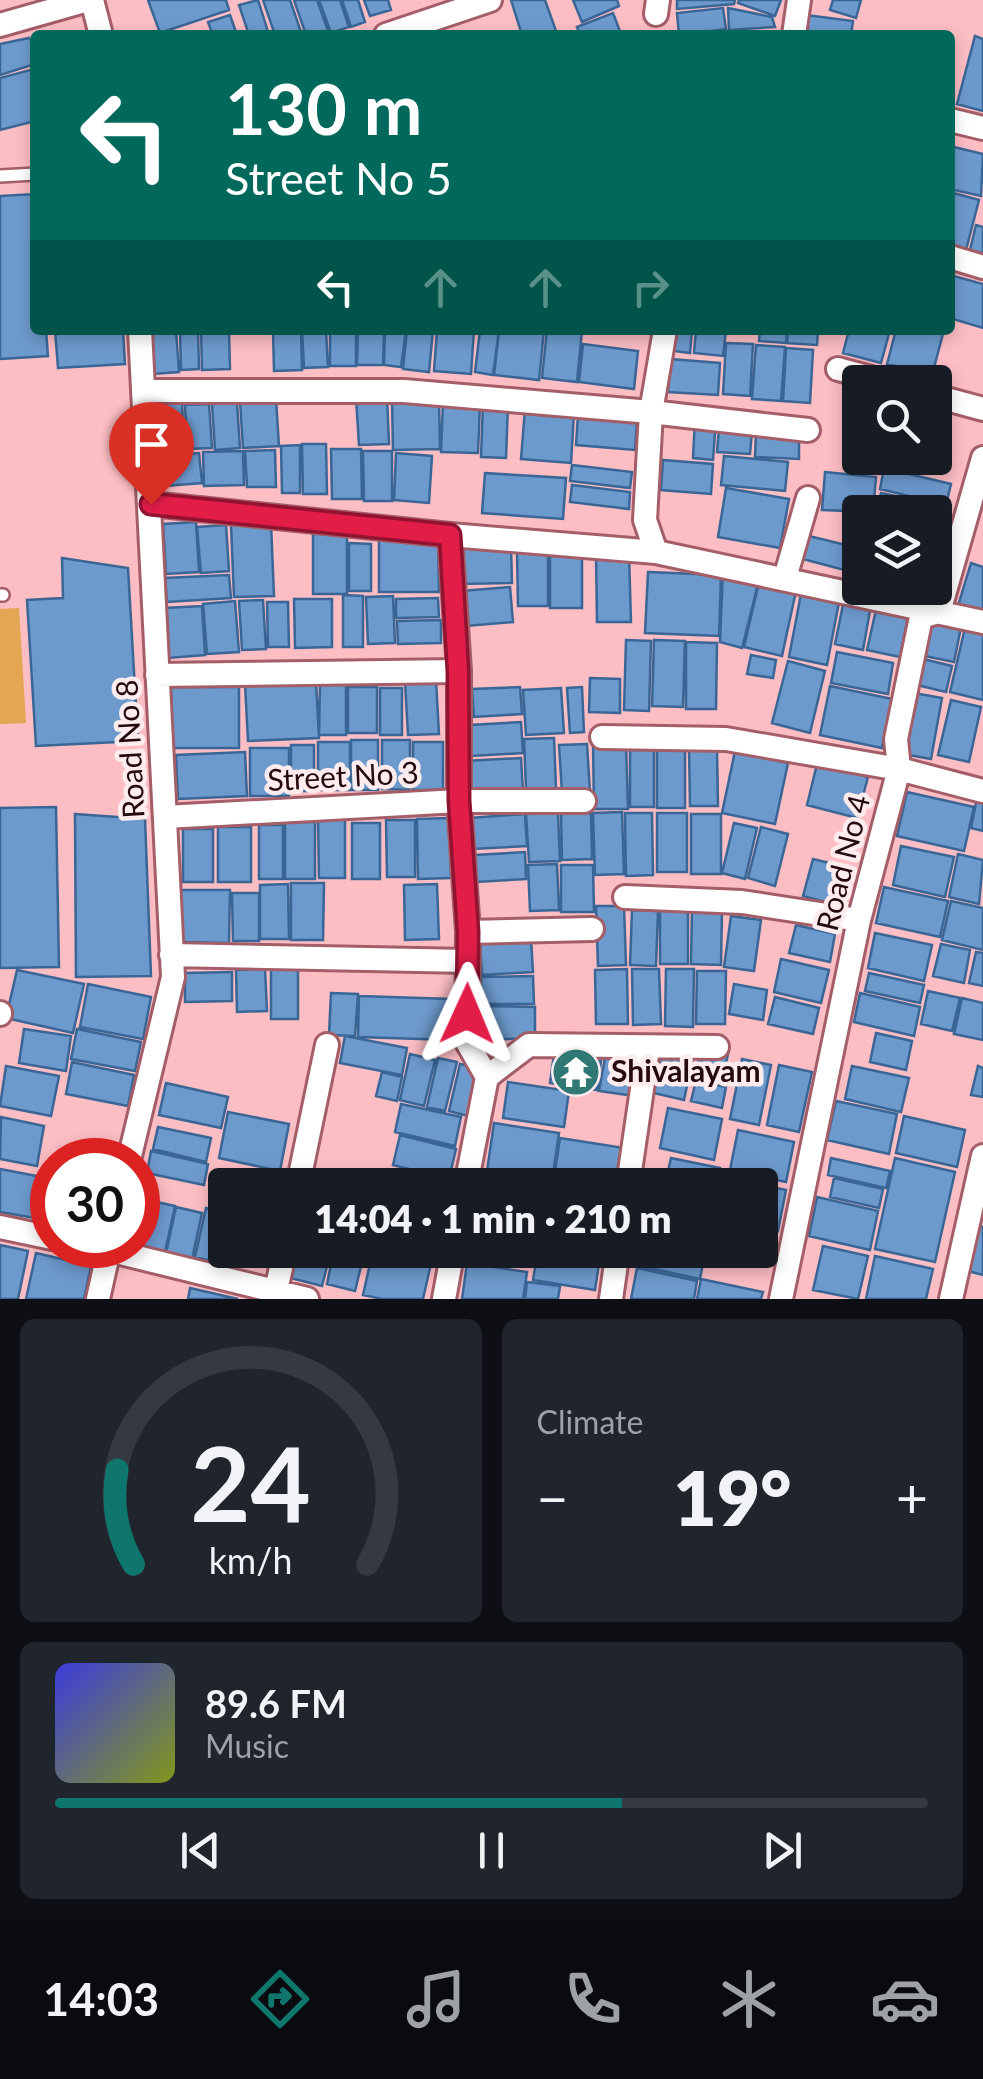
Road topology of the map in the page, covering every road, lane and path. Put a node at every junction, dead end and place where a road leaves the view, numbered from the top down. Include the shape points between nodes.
1 (90, 0) edge
2 (490, 0) edge
3 (799, 0) edge
4 (26, 9) edge
5 (0, 26) edge
6 (99, 30) edge
7 (401, 30) edge
8 (795, 30) edge
9 (955, 121) edge
10 (983, 128) edge
11 (30, 174) edge
12 (0, 176) edge
13 (955, 259) edge
14 (983, 267) edge
15 (140, 335) edge
16 (664, 335) edge
17 (838, 369) dead end
18 (842, 370) edge
19 (143, 391) junction
20 (952, 401) edge
21 (983, 410) edge
22 (651, 412) junction
23 (808, 430) dead end
24 (983, 458) edge
25 (808, 498) dead end
26 (151, 504) junction
27 (450, 535) junction
28 (656, 552) junction
29 (785, 578) junction
30 (939, 612) junction
31 (983, 622) edge
32 (458, 671) junction
33 (157, 674) junction
34 (602, 737) dead end
35 (899, 769) junction
36 (983, 791) edge
37 (459, 801) junction
38 (584, 801) dead end
39 (165, 817) junction
40 (625, 897) dead end
41 (859, 920) junction
42 (592, 929) dead end
43 (468, 932) junction
44 (171, 955) junction
45 (468, 960) junction
46 (327, 1045) dead end
47 (717, 1047) dead end
48 (648, 1048) junction
49 (487, 1076) junction
50 (134, 1138) edge
51 (983, 1156) edge
52 (302, 1168) edge
53 (469, 1168) edge
54 (630, 1168) edge
55 (0, 1227) edge
56 (30, 1233) edge
57 (160, 1262) edge
58 (100, 1268) edge
59 (280, 1268) edge
60 (450, 1268) edge
61 (615, 1268) edge
62 (275, 1295) edge
63 (98, 1299) edge
64 (307, 1299) edge
65 (444, 1299) edge
66 (611, 1299) edge
67 (781, 1299) edge
68 (950, 1299) edge

1 - 4 street
1 - 6 street
2 - 7 street
3 - 8 street
4 - 5 street
9 - 10 street
11 - 12 lane
13 - 14 street
15 - 19 street, Road No 8
16 - 22 street
17 - 18 street
19 - 22 street via 404,391
19 - 26 street, Road No 8
20 - 21 street
22 - 23 street
22 - 28 street via 644,520
24 - 30 street, Road No 4
25 - 29 street
26 - 27 street
26 - 33 street, Road No 8
27 - 28 street
27 - 32 street
28 - 29 street
29 - 30 street
30 - 31 street
30 - 35 street, Road No 4 via 921,617 896,739
32 - 33 street
32 - 37 street
33 - 39 street, Road No 8
34 - 35 street via 726,738
35 - 36 street
35 - 41 street, Road No 4
37 - 38 street, Street No 3
37 - 39 street, Street No 3
37 - 43 street
39 - 44 street, Road No 8
40 - 41 street via 742,902
41 - 67 street, Road No 4
42 - 43 street
43 - 45 street
44 - 45 street
44 - 50 street, Road No 8 via 173,977
45 - 49 street via 467,1042
46 - 52 street
47 - 48 street
48 - 49 street via 528,1046
48 - 54 street
49 - 53 street
51 - 68 street
55 - 56 street
57 - 62 street
58 - 63 street
59 - 62 street
60 - 65 street
61 - 66 street
62 - 64 street

